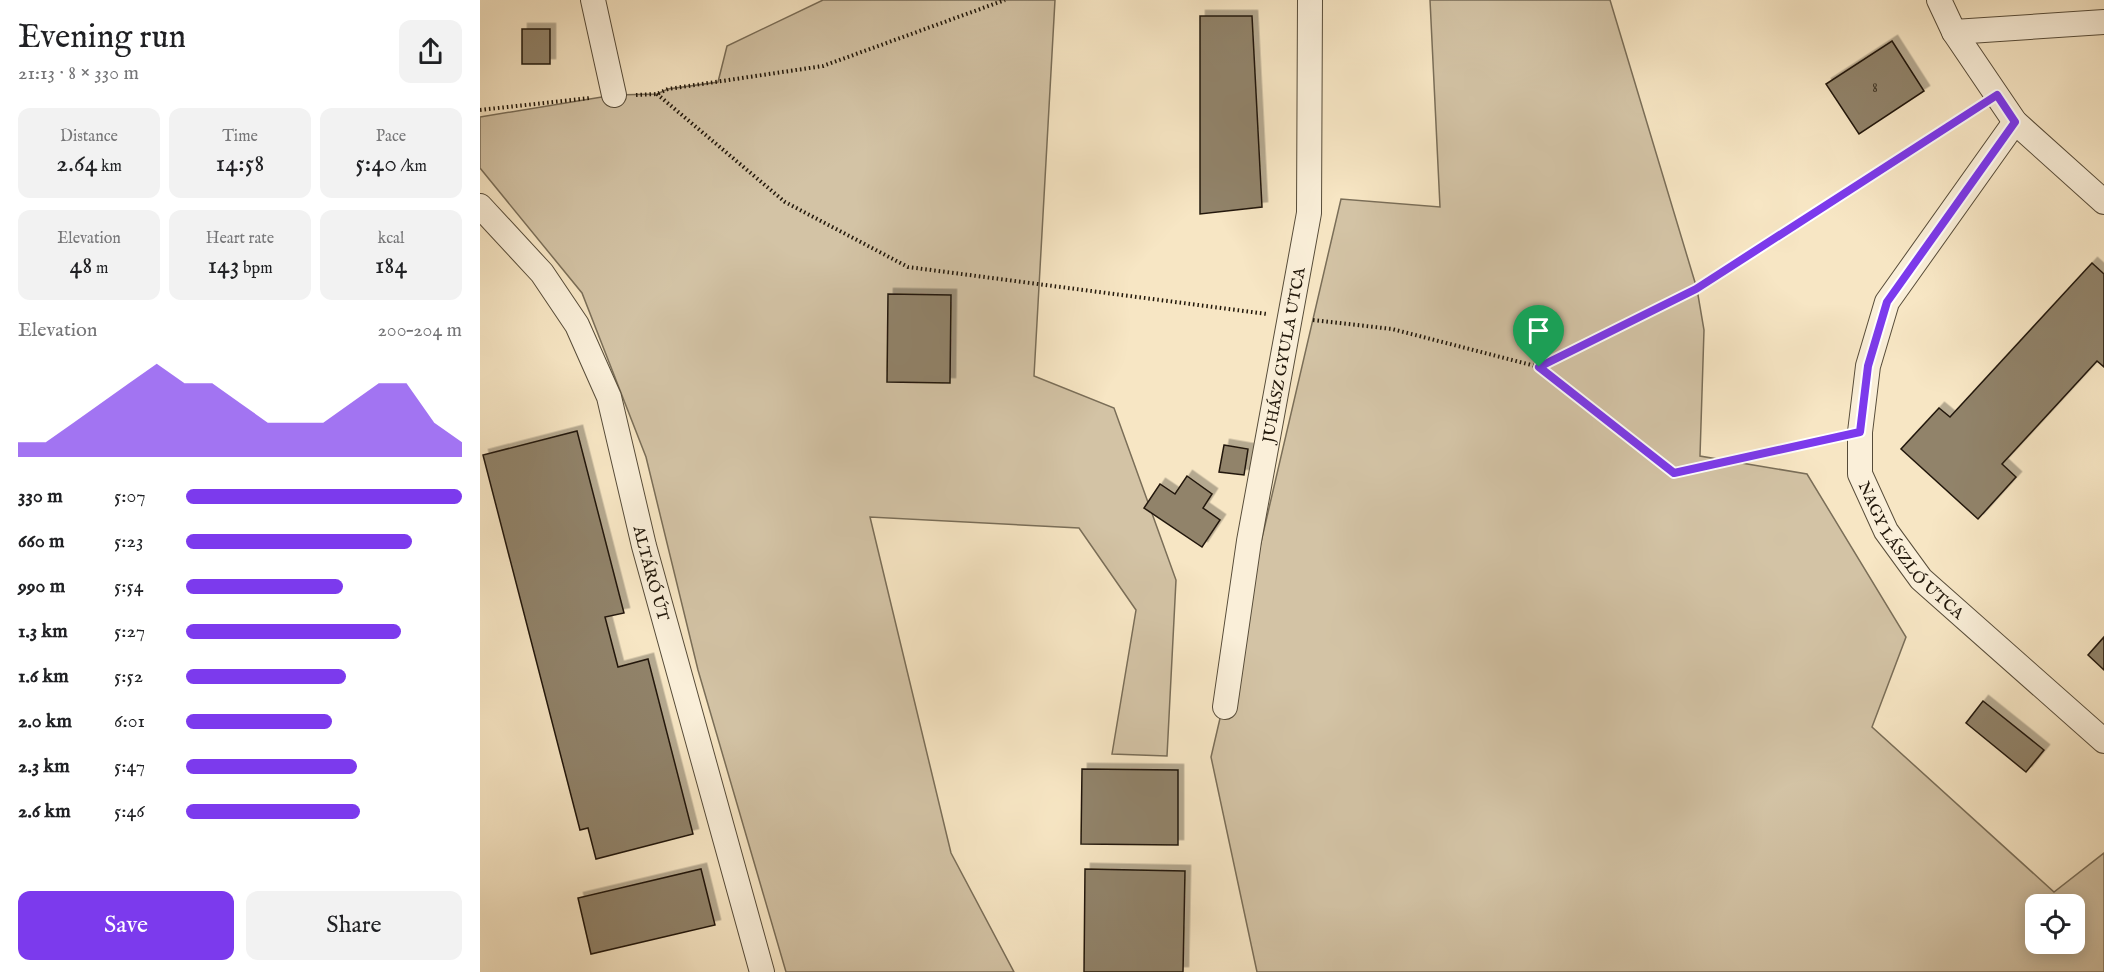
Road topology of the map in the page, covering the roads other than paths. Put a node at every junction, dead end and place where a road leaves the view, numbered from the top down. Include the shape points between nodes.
1 (593, 0) edge
2 (1310, 0) edge
3 (1939, 0) edge
4 (2104, 22) edge
5 (1954, 32) junction
6 (614, 95) road end
7 (2015, 122) junction
8 (2104, 202) edge
9 (480, 206) edge
10 (1225, 707) dead end
11 (2104, 741) edge
12 (762, 972) edge

1 - 6 street
2 - 10 street, JUHÁSZ GYULA UTCA via 1309,213 1249,541
3 - 5 street
4 - 5 street
5 - 7 street
7 - 8 street
7 - 11 street, NAGY LÁSZLÓ UTCA via 1887,302 1868,366 1860,432 1860,474 1886,531 1921,579
9 - 12 street, ALTÁRÓ ÚT via 542,273 577,325 609,397 644,546

